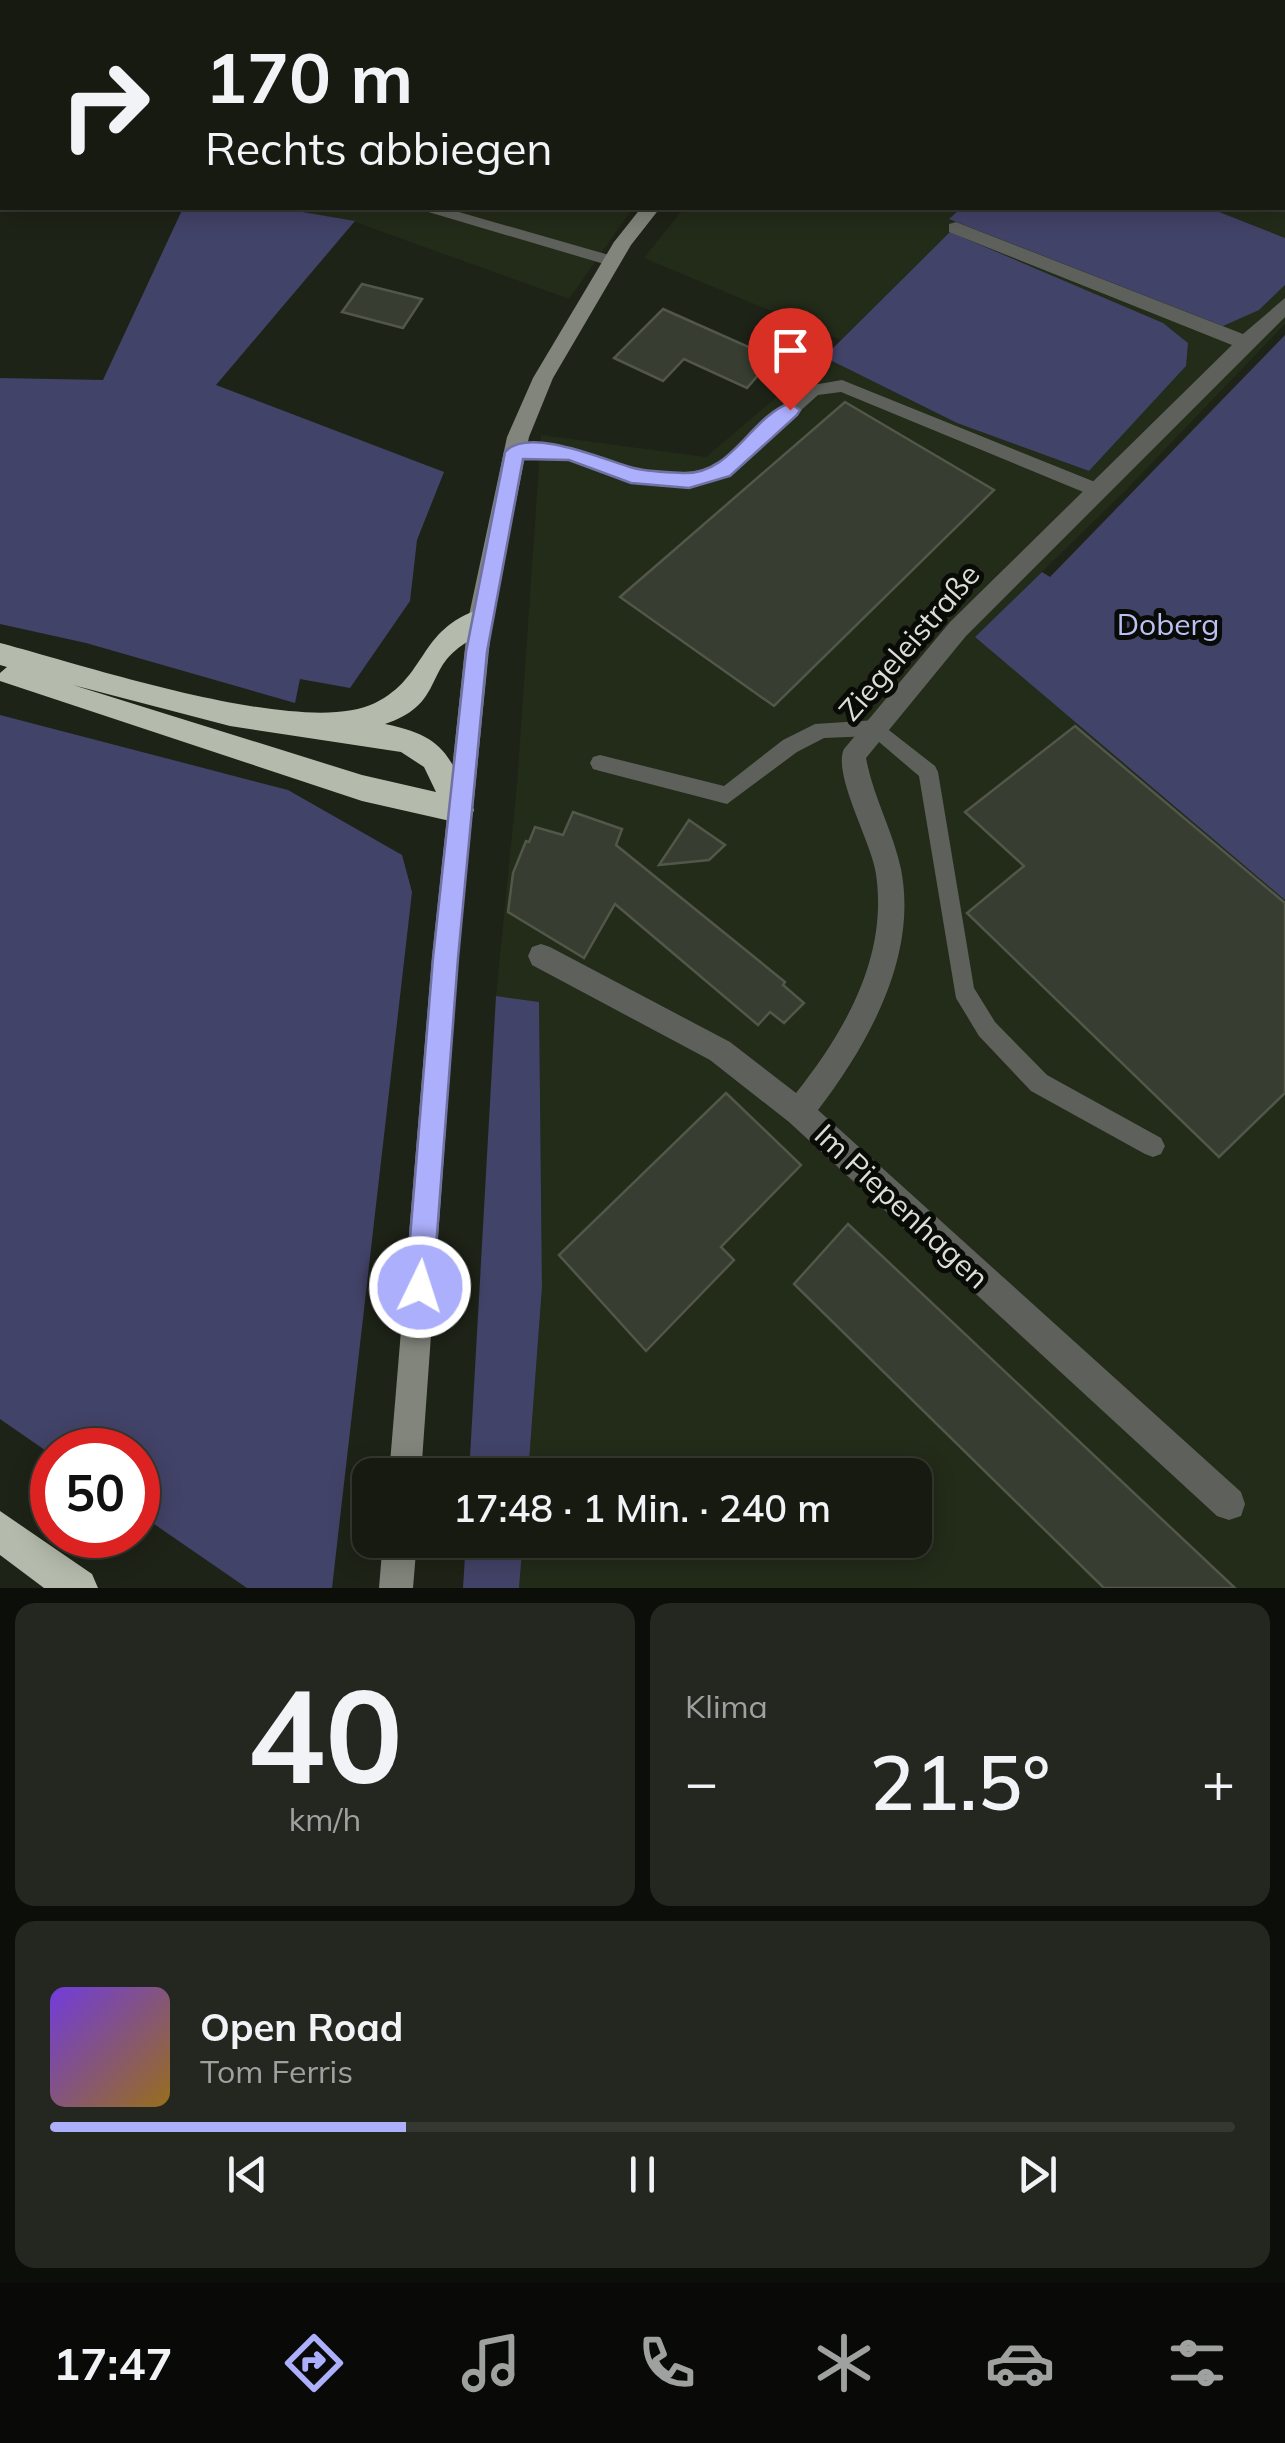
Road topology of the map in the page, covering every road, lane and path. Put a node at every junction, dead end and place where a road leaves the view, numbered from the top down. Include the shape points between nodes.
1 (437, 210) edge
2 (649, 210) edge
3 (956, 228) dead end
4 (611, 261) junction
5 (1285, 306) edge
6 (1248, 344) junction
7 (514, 452) junction
8 (1098, 491) junction
9 (480, 620) junction
10 (0, 654) edge
11 (0, 675) edge
12 (340, 727) junction
13 (876, 728) junction
14 (600, 763) dead end
15 (460, 810) junction
16 (541, 956) dead end
17 (799, 1112) junction
18 (1153, 1146) dead end
19 (406, 1458) edge
20 (1229, 1504) dead end
21 (0, 1531) edge
22 (398, 1558) edge
23 (78, 1588) edge
24 (396, 1588) edge

1 - 4 lane
2 - 4 main road
3 - 6 street
4 - 7 main road via 542,378
5 - 6 street, Ziegeleistraße
6 - 8 street, Ziegeleistraße
7 - 8 lane via 571,453 663,480 711,477 813,390 842,386
7 - 9 main road
8 - 13 street, Ziegeleistraße via 958,629
9 - 12 highway via 442,644 418,690 383,713
9 - 15 main road
10 - 12 highway via 230,714
11 - 15 highway via 362,788
12 - 15 highway via 408,741 435,758
13 - 14 lane via 822,730 727,795
13 - 17 street, Ziegeleistraße via 853,756 889,872 892,922 884,968 826,1078
13 - 18 lane via 928,772 964,990 987,1029 1038,1084
15 - 19 main road
16 - 17 street, Im Piepenhagen via 720,1051
17 - 20 street, Im Piepenhagen
21 - 23 highway
22 - 24 main road

